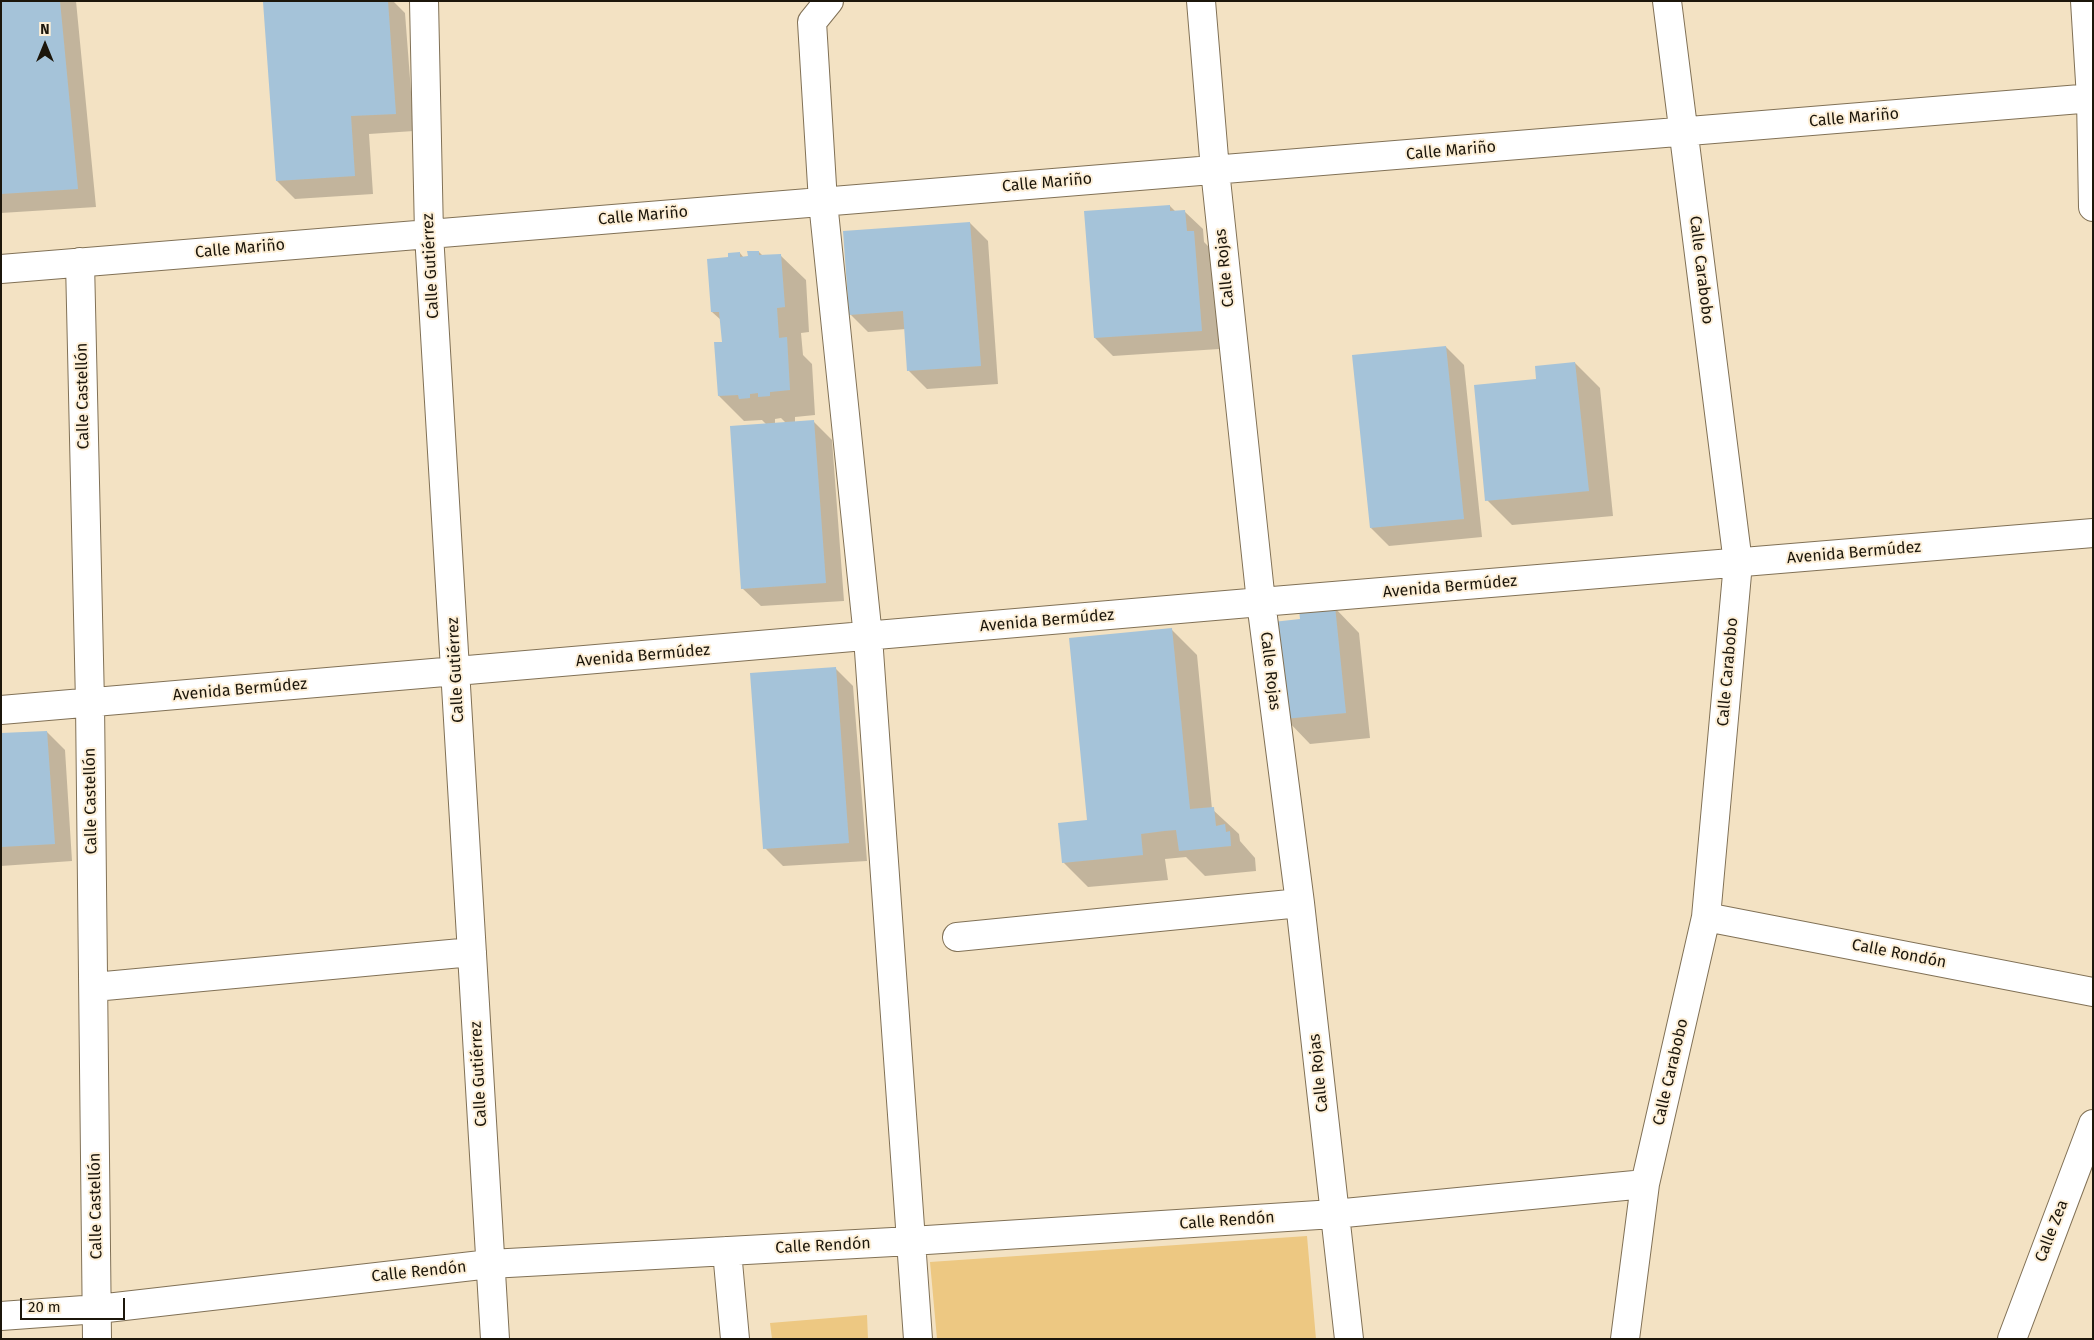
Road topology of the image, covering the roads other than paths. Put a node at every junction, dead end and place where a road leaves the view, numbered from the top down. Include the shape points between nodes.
1 (424, 1) edge
2 (829, 1) edge
3 (1201, 1) edge
4 (1667, 1) edge
5 (2085, 1) edge
6 (2092, 98) edge
7 (1684, 132) junction
8 (1215, 170) junction
9 (823, 202) junction
10 (2093, 207) edge
11 (429, 234) junction
12 (80, 262) junction
13 (1, 269) edge
14 (2093, 534) edge
15 (1738, 563) junction
16 (1261, 602) junction
17 (868, 637) junction
18 (456, 672) junction
19 (90, 703) junction
20 (1, 710) edge
21 (1300, 903) junction
22 (1706, 917) junction
23 (957, 937) dead end
24 (472, 952) junction
25 (94, 987) junction
26 (2093, 992) edge
27 (2093, 1124) edge
28 (1646, 1184) junction
29 (1334, 1214) junction
30 (911, 1241) junction
31 (727, 1252) junction
32 (490, 1264) junction
33 (98, 1309) junction
34 (1, 1316) edge
35 (97, 1339) edge
36 (495, 1339) edge
37 (735, 1339) edge
38 (918, 1339) edge
39 (1349, 1339) edge
40 (1625, 1339) edge
41 (2012, 1339) edge

1 - 11 street, Calle Gutiérrez
2 - 9 street via 812,22
3 - 8 street, Calle Rojas
4 - 7 street, Calle Carabobo
5 - 6 street
6 - 7 street, Calle Mariño
6 - 10 street
7 - 8 street, Calle Mariño
7 - 15 street, Calle Carabobo
8 - 9 street, Calle Mariño
8 - 16 street, Calle Rojas
9 - 11 street, Calle Mariño
9 - 17 street
11 - 12 street, Calle Mariño
11 - 18 street, Calle Gutiérrez
12 - 13 street, Calle Mariño
12 - 19 street, Calle Castellón
14 - 15 street, Avenida Bermúdez
15 - 16 street, Avenida Bermúdez
15 - 22 street, Calle Carabobo
16 - 17 street, Avenida Bermúdez
16 - 21 street, Calle Rojas
17 - 18 street, Avenida Bermúdez
17 - 30 street
18 - 19 street, Avenida Bermúdez
18 - 24 street, Calle Gutiérrez
19 - 20 street, Avenida Bermúdez
19 - 25 street, Calle Castellón
21 - 23 street
21 - 29 street, Calle Rojas
22 - 26 street, Calle Rondón
22 - 28 street, Calle Carabobo
24 - 25 street
24 - 32 street, Calle Gutiérrez
25 - 33 street, Calle Castellón
27 - 41 street, Calle Zea
28 - 29 street, Calle Rendón
28 - 40 street, Calle Carabobo
29 - 30 street, Calle Rendón
29 - 39 street, Calle Rojas
30 - 31 street, Calle Rendón
30 - 38 street
31 - 32 street, Calle Rendón
31 - 37 street
32 - 33 street, Calle Rendón
32 - 36 street, Calle Gutiérrez
33 - 34 street, Calle Rendón
33 - 35 street, Calle Castellón

